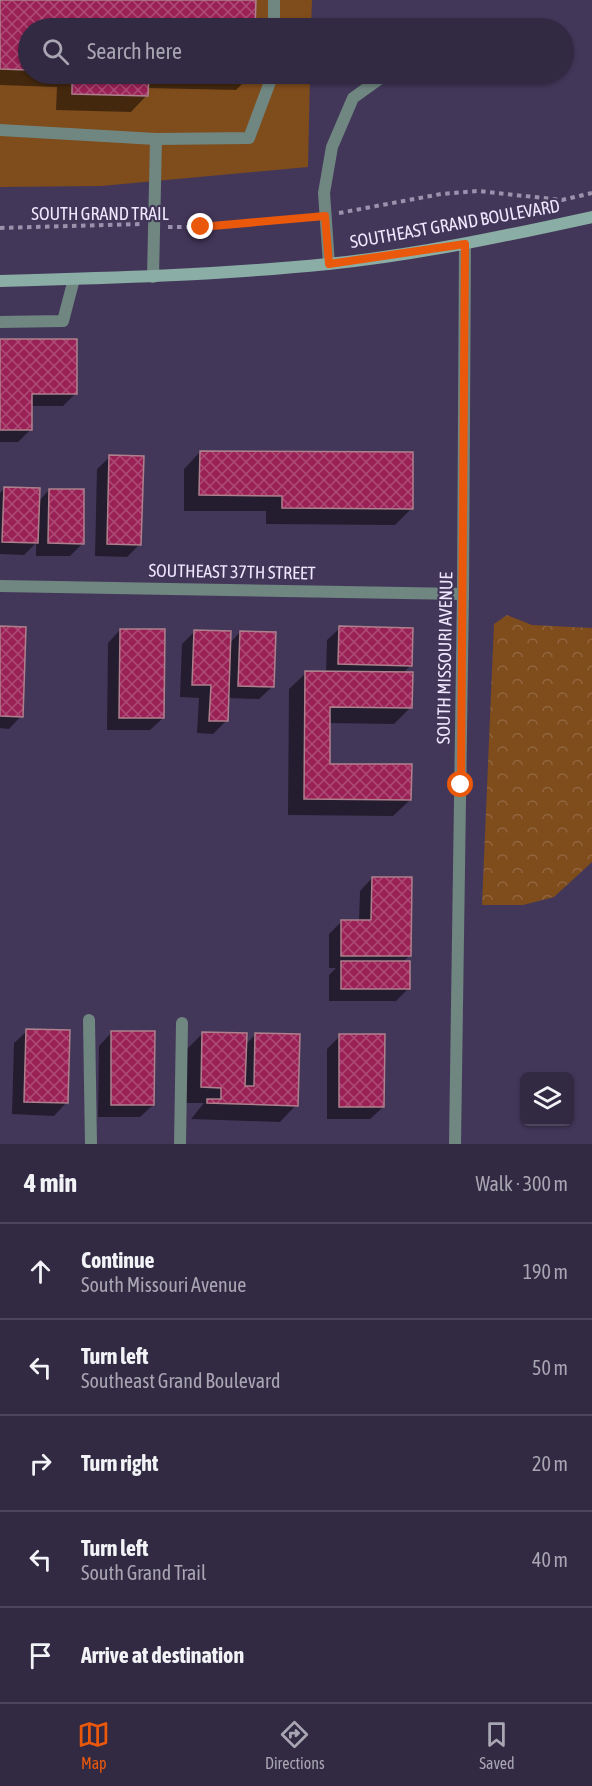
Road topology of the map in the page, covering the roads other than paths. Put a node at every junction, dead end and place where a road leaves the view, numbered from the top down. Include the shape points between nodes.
1 (274, 0) edge
2 (274, 18) edge
3 (269, 84) edge
4 (372, 84) edge
5 (0, 130) edge
6 (156, 139) junction
7 (592, 217) edge
8 (465, 244) junction
9 (329, 264) junction
10 (153, 277) junction
11 (74, 279) junction
12 (0, 281) edge
13 (0, 322) edge
14 (0, 586) edge
15 (463, 594) junction
16 (88, 1020) dead end
17 (182, 1023) dead end
18 (91, 1144) edge
19 (180, 1144) edge
20 (455, 1144) edge

1 - 2 street
3 - 6 street via 249,138
4 - 9 street via 353,98 326,171
5 - 6 street
6 - 10 street
7 - 8 street, SOUTHEAST GRAND BOULEVARD
8 - 9 street, SOUTHEAST GRAND BOULEVARD
8 - 15 street, SOUTH MISSOURI AVENUE
9 - 10 street, SOUTHEAST GRAND BOULEVARD
10 - 11 street, SOUTHEAST GRAND BOULEVARD
11 - 12 street, SOUTHEAST GRAND BOULEVARD
11 - 13 street via 63,321
14 - 15 street, SOUTHEAST 37TH STREET
15 - 20 street, SOUTH MISSOURI AVENUE
16 - 18 street
17 - 19 street

